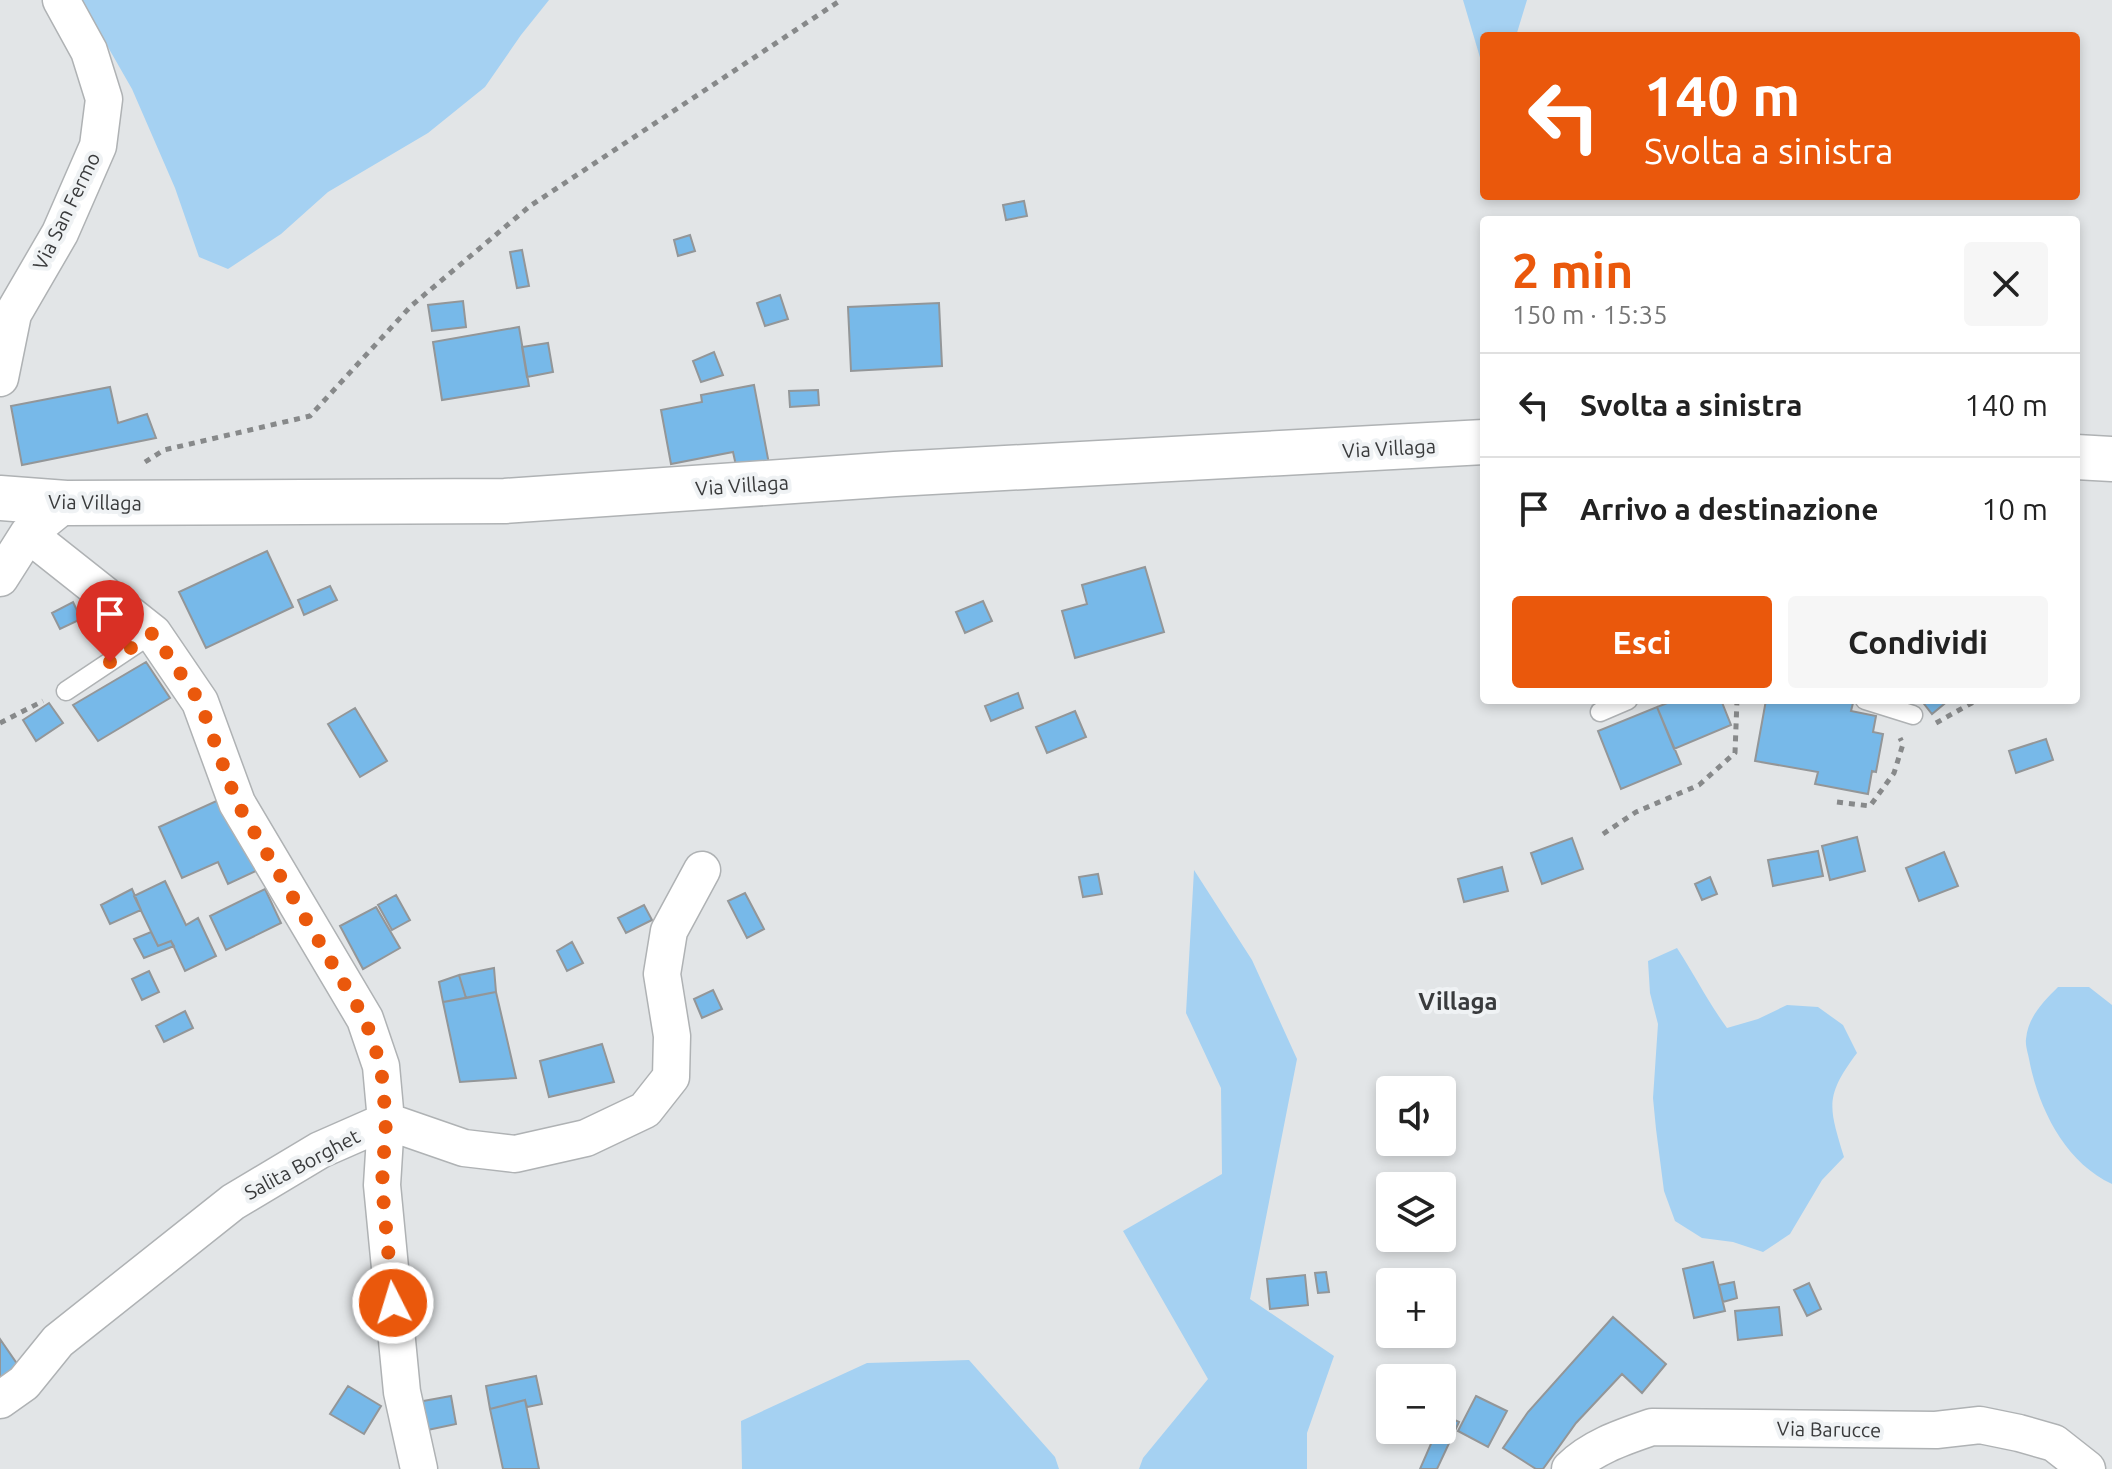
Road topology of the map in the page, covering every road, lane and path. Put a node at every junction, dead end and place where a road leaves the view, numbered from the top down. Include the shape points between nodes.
1 (61, 0) edge
2 (841, 0) edge
3 (0, 378) edge
4 (1480, 442) edge
5 (2080, 457) edge
6 (2112, 459) edge
7 (137, 467) dead end
8 (0, 498) edge
9 (66, 503) junction
10 (28, 534) junction
11 (0, 578) edge
12 (153, 633) junction
13 (66, 691) joint
14 (1619, 704) edge
15 (1737, 704) edge
16 (1875, 704) edge
17 (1877, 704) edge
18 (1971, 704) edge
19 (1600, 712) dead end
20 (1913, 715) joint
21 (0, 723) edge
22 (1837, 802) dead end
23 (1603, 834) dead end
24 (702, 870) dead end
25 (386, 1121) junction
26 (0, 1400) edge
27 (419, 1469) edge
28 (1570, 1469) edge
29 (2087, 1469) edge

1 - 3 street, Via San Fermo via 89,51 104,99 98,146 60,233 13,314
2 - 7 path via 530,206 411,306 310,416 164,450
4 - 9 street, Via Villaga via 505,501
5 - 6 street
8 - 9 street, Via Villaga
9 - 10 street
10 - 11 street
10 - 12 street
12 - 13 lane
12 - 25 street via 200,702 237,803 365,1019 381,1066
13 - 21 path
14 - 19 lane
15 - 23 path via 1735,753 1699,785 1636,812
16 - 22 path via 1903,744 1894,773 1870,806
17 - 20 lane
18 - 20 path via 1940,723
24 - 25 street via 669,931 662,974 672,1036 671,1077 645,1110 586,1138 515,1154 464,1148
25 - 26 street, Salita Borghet via 320,1150 233,1202 58,1341 24,1383
25 - 27 street via 386,1229 402,1392
28 - 29 street, Via Barucce via 1608,1444 1652,1427 1936,1430 1980,1425 2054,1443

